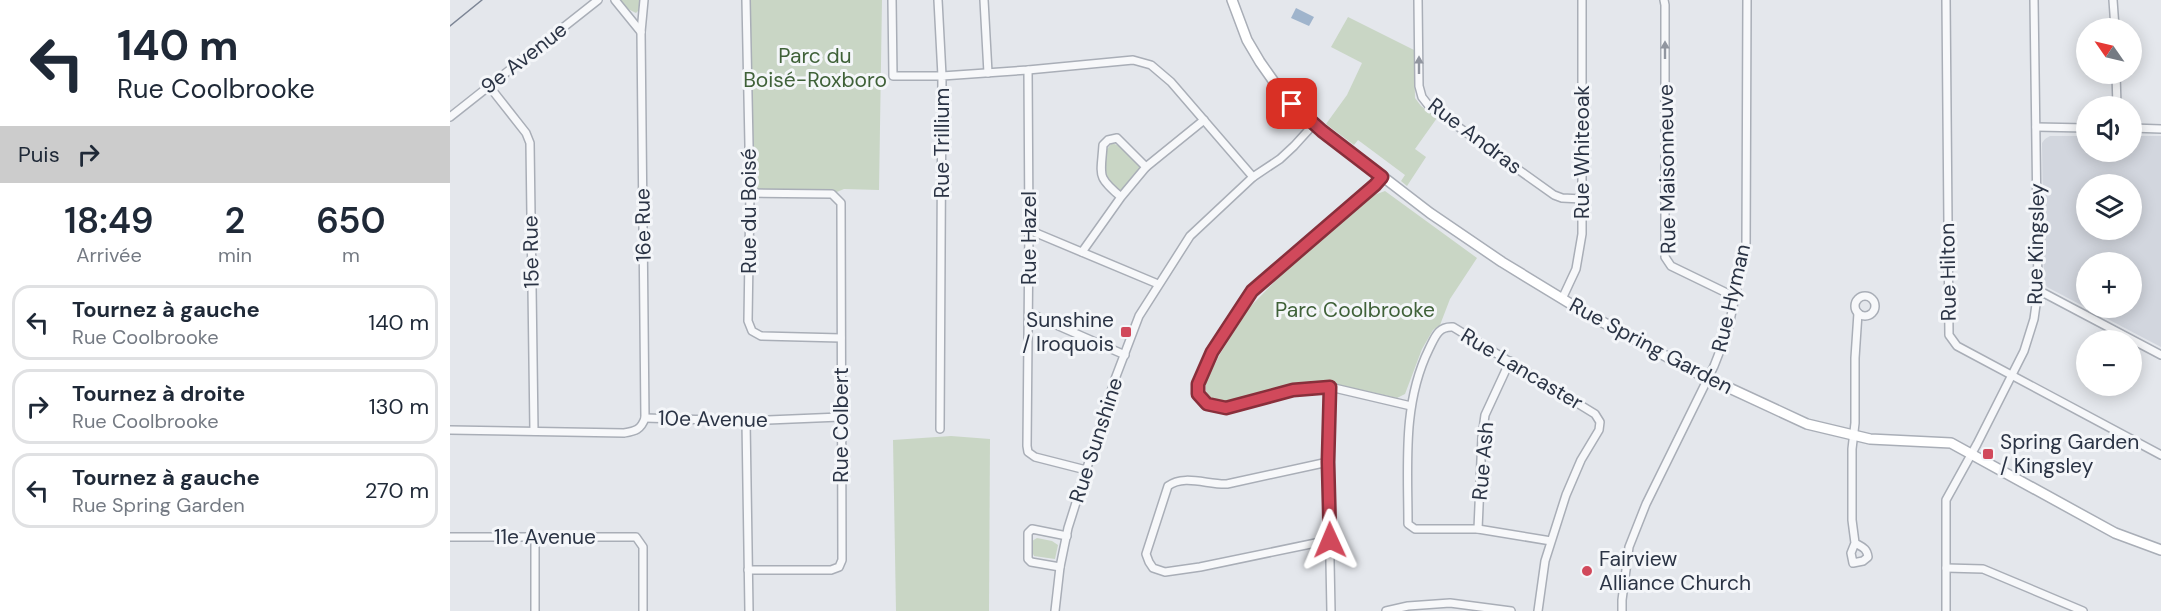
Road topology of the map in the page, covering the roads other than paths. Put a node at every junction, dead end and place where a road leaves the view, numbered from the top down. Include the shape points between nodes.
1 (598, 0) edge
2 (615, 0) edge
3 (644, 0) edge
4 (746, 0) edge
5 (892, 0) edge
6 (938, 0) edge
7 (984, 0) edge
8 (1232, 0) edge
9 (1418, 0) edge
10 (1582, 0) edge
11 (1664, 0) edge
12 (1747, 0) edge
13 (1946, 0) edge
14 (2034, 0) edge
15 (2113, 0) edge
16 (2114, 18) edge
17 (641, 32) junction
18 (1028, 70) junction
19 (988, 72) junction
20 (942, 76) junction
21 (489, 86) junction
22 (450, 117) edge
23 (1203, 120) junction
24 (1314, 124) junction
25 (2036, 127) junction
26 (2076, 128) edge
27 (2142, 128) edge
28 (2161, 129) edge
29 (1146, 167) junction
30 (1253, 177) junction
31 (1382, 177) junction
32 (750, 193) junction
33 (1121, 197) junction
34 (1582, 199) junction
35 (1029, 230) junction
36 (1082, 252) junction
37 (1158, 284) junction
38 (2038, 290) junction
39 (1735, 297) junction
40 (1562, 299) junction
41 (1029, 313) junction
42 (1857, 313) dead end
43 (841, 338) junction
44 (1125, 355) junction
45 (2161, 355) edge
46 (1510, 361) junction
47 (2012, 374) junction
48 (1709, 378) junction
49 (1330, 387) junction
50 (1411, 406) junction
51 (840, 417) junction
52 (645, 418) junction
53 (746, 421) junction
54 (940, 429) dead end
55 (450, 430) edge
56 (534, 431) junction
57 (1853, 436) junction
58 (1972, 454) junction
59 (2161, 455) edge
60 (1328, 462) junction
61 (1086, 470) junction
62 (1478, 529) junction
63 (1067, 536) junction
64 (450, 537) edge
65 (535, 538) junction
66 (1330, 540) junction
67 (1551, 541) junction
68 (1855, 543) dead end
69 (2161, 550) edge
70 (1060, 567) junction
71 (1946, 568) junction
72 (748, 570) junction
73 (535, 611) edge
74 (643, 611) edge
75 (749, 611) edge
76 (1055, 611) edge
77 (1331, 611) edge
78 (1386, 611) edge
79 (1511, 611) edge
80 (1538, 611) edge
81 (1622, 611) edge
82 (1946, 611) edge
83 (2083, 611) edge

1 - 21 street, 9e Avenue
2 - 17 street
3 - 17 street, 16e Rue
4 - 32 street, Rue du Boisé
5 - 20 street via 892,76
6 - 20 street
7 - 19 street
8 - 24 street, Rue Spring Garden via 1247,40 1267,73
34 -> 9 street, Rue Andras via 1554,195 1429,106 1419,86
10 - 34 street, Rue Whiteoak
39 -> 11 street, Rue Maisonneuve via 1666,262
12 - 39 street, Rue Hyman via 1746,245
13 - 47 street, Rue Hilton via 1949,335 1957,346
14 - 25 street, Rue Kingsley
15 - 16 street
17 - 52 street, 16e Rue
18 - 19 street, Rue Trillium
18 - 23 street, Rue Trillium via 1133,60 1151,64
18 - 35 street, Rue Hazel
19 - 20 street, Rue Trillium
20 - 54 street, Rue Trillium
21 - 22 street, 9e Avenue
21 - 56 street, 15e Rue via 526,132 530,143
23 - 29 street
23 - 30 street, Rue Trillium
24 - 30 street, Rue Sunshine via 1280,159
24 - 31 street, Rue Spring Garden
25 - 26 street
25 - 38 street, Rue Kingsley
27 - 28 street
29 - 33 street
29 - 33 street via 1117,138 1103,145 1101,176
30 - 37 street, Rue Sunshine via 1190,236
31 - 40 street, Rue Spring Garden
31 - 49 street via 1252,291 1212,352 1198,384 1198,394 1207,404 1226,408 1293,390
32 - 43 street, Rue du Boisé via 748,321 752,331 760,336
32 - 43 street, Rue Colbert via 832,194 841,203
33 - 36 street
34 - 40 street, Rue Whiteoak via 1580,255
35 - 36 street
35 - 41 street, Rue Hazel
36 - 37 street
37 - 44 street, Rue Sunshine via 1139,316
38 - 45 street
38 - 47 street, Rue Kingsley via 2034,319
39 - 48 street, Rue Hyman via 1728,330
40 - 48 street, Rue Spring Garden
41 - 44 street
41 - 61 street, Rue Hazel via 1028,452
42 - 57 street
43 - 51 street, Rue Colbert
44 - 61 street, Rue Sunshine
46 - 50 street, Rue Lancaster via 1453,327 1438,330 1421,366
46 - 62 street, Rue Ash via 1485,415
46 - 67 street, Rue Lancaster via 1595,414 1600,422 1566,495
47 - 58 street, Rue Kingsley
47 - 59 street, Rue Hilton
48 - 57 street, Rue Spring Garden via 1797,421
48 - 81 street, Rue Hyman via 1646,504 1629,547
49 - 50 street
49 - 60 street
50 - 62 street via 1408,524 1415,529
51 - 53 street, 10e Avenue
51 - 72 street, Rue Colbert via 839,567
52 - 53 street, 10e Avenue
52 - 56 street, 10e Avenue via 637,431 624,433
53 - 72 street
55 - 56 street, 10e Avenue
57 - 58 street, Rue Spring Garden via 1944,442
57 - 68 street
58 - 69 street, Rue Spring Garden via 2115,533
58 - 71 street, Rue Kingsley via 1946,500
60 - 66 street
60 - 66 street via 1227,484 1175,480 1168,486 1146,554 1153,568 1165,572
61 - 63 street, Rue Sunshine
62 - 67 street
63 - 70 street, Rue Sunshine
63 - 70 street via 1032,529 1028,533 1028,559
64 - 65 street, 11e Avenue
65 - 73 street
65 - 74 street, 11e Avenue via 638,540 643,546
66 - 77 street
67 - 80 street, Rue Lancaster
70 - 76 street, Rue Sunshine
71 - 82 street, Rue Kingsley
71 - 83 street via 1983,569
72 - 75 street
78 - 79 street via 1450,603

